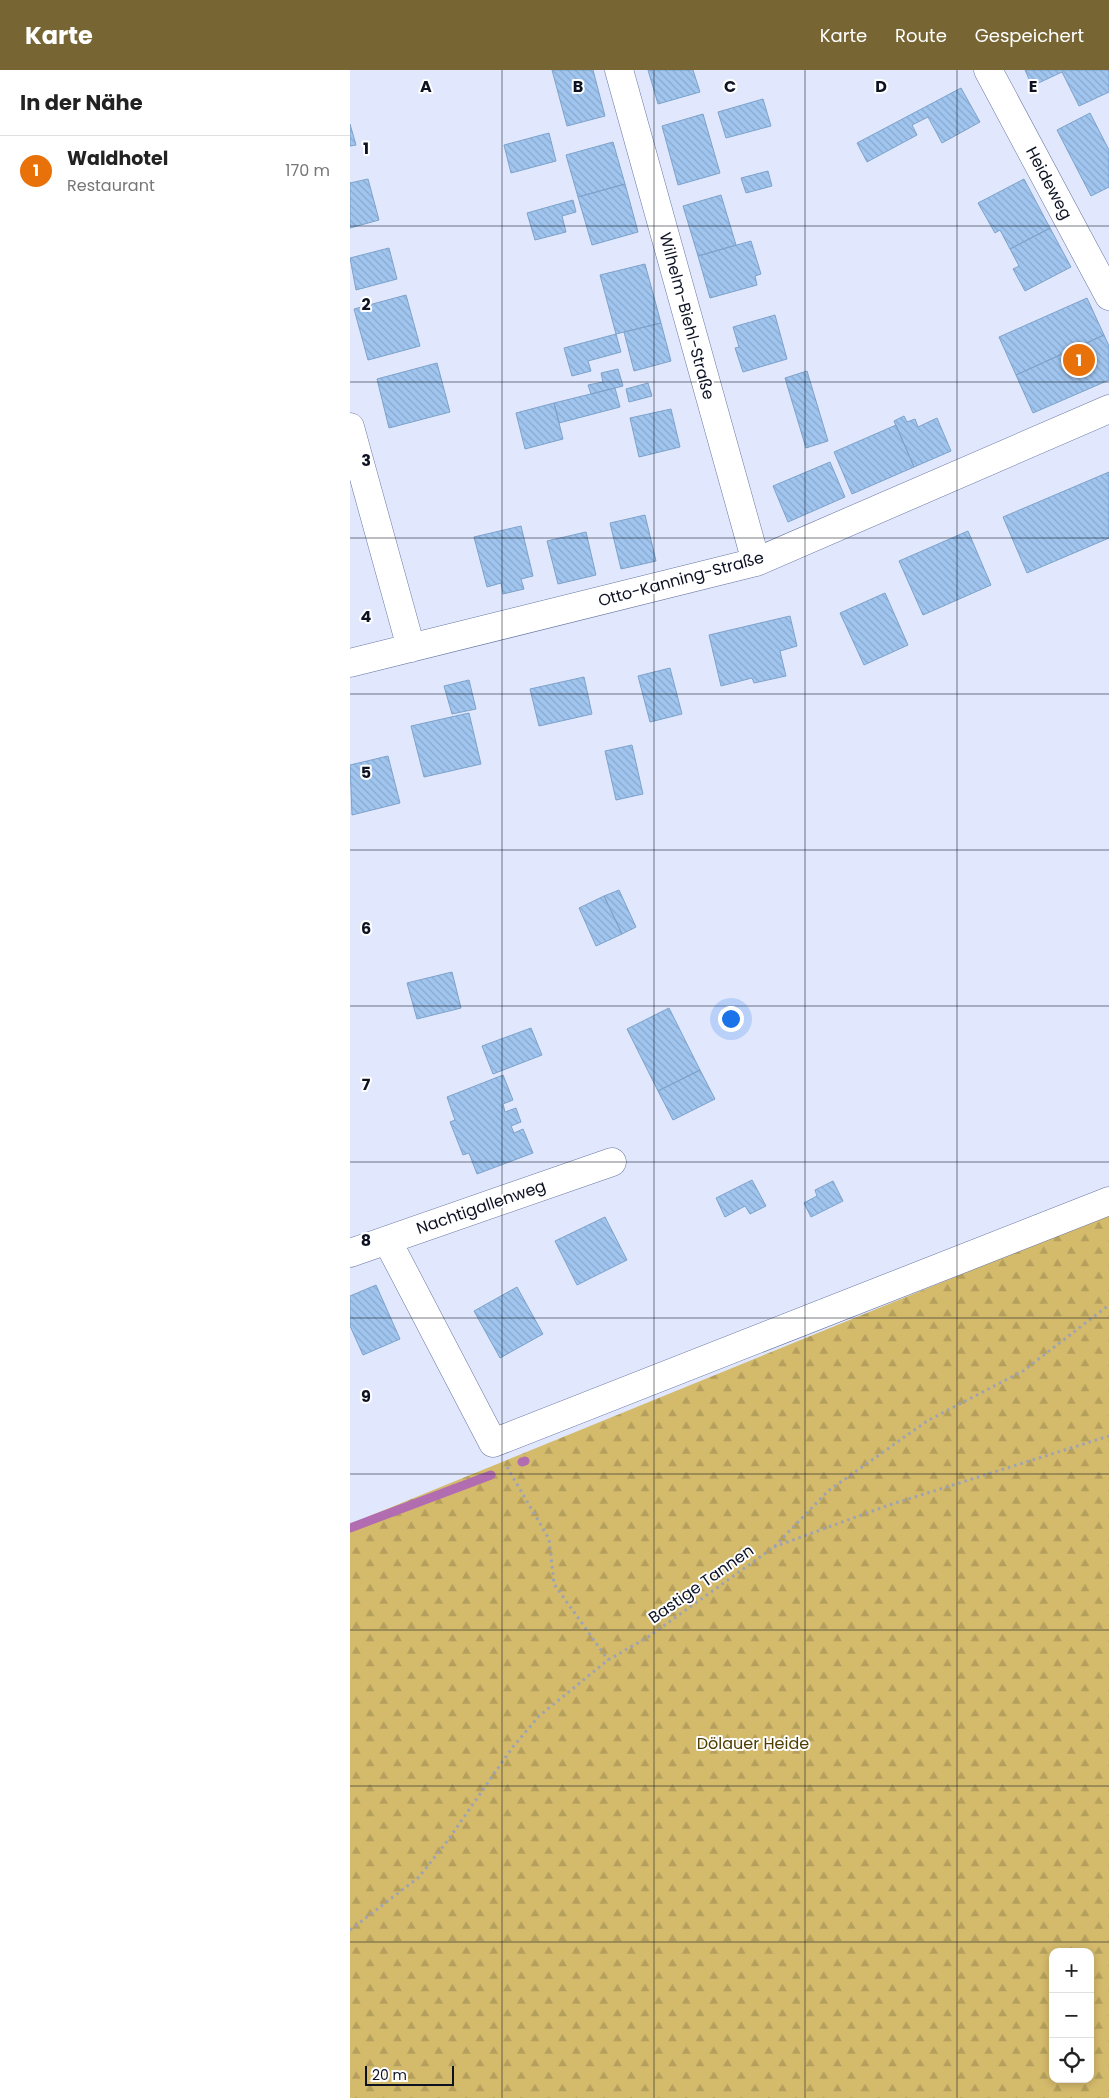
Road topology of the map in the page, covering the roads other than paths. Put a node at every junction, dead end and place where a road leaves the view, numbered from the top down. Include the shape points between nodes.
1 (619, 70) edge
2 (988, 70) edge
3 (1109, 296) edge
4 (1109, 409) edge
5 (350, 427) edge
6 (756, 562) junction
7 (411, 648) junction
8 (350, 663) edge
9 (612, 1162) dead end
10 (1109, 1202) edge
11 (387, 1240) junction
12 (350, 1253) edge

1 - 6 street, Wilhelm-Biehl-Straße
2 - 3 street, Heideweg
4 - 6 street, Otto-Kanning-Straße
5 - 7 street
6 - 7 street, Otto-Kanning-Straße
7 - 8 street, Otto-Kanning-Straße
9 - 11 street, Nachtigallenweg
10 - 11 street via 493,1443
11 - 12 street, Nachtigallenweg

